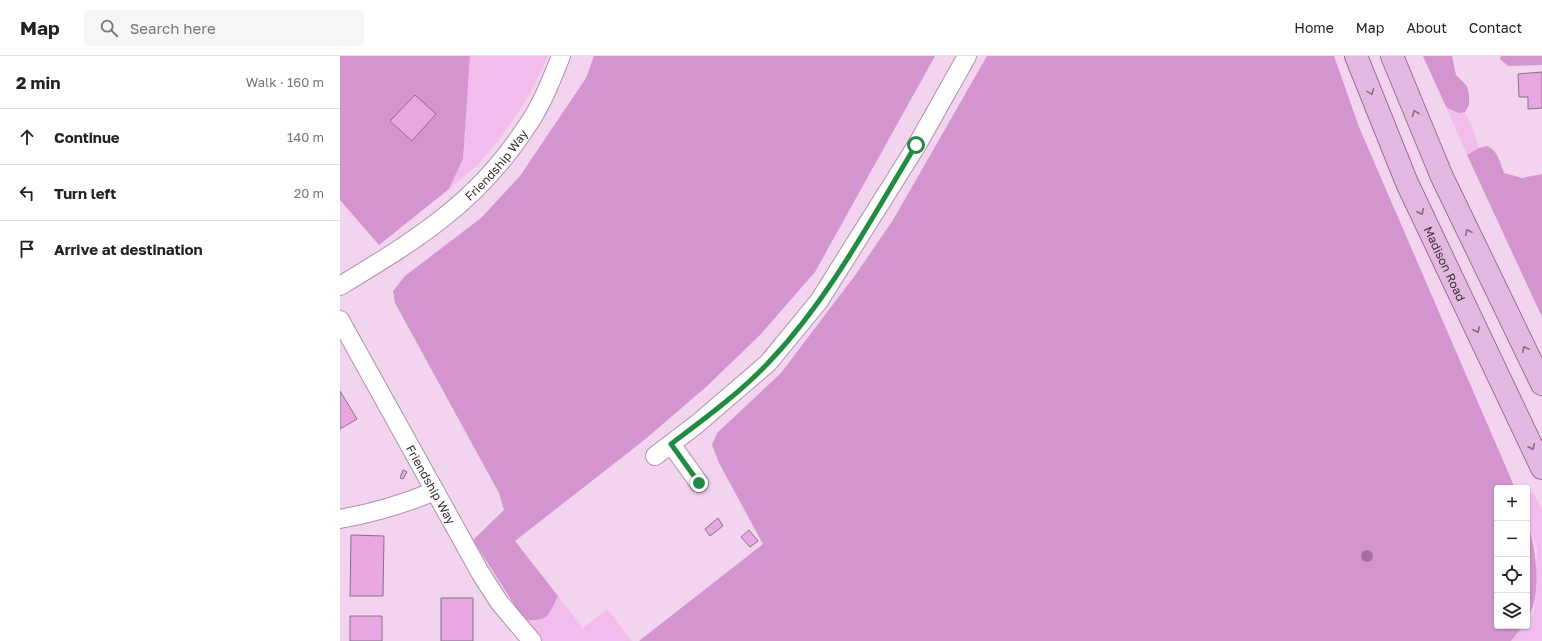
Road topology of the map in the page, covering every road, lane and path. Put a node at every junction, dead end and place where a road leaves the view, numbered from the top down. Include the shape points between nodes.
1 (561, 56) edge
2 (968, 56) edge
3 (1356, 56) edge
4 (1392, 56) edge
5 (340, 286) edge
6 (340, 320) edge
7 (1542, 384) edge
8 (671, 444) junction
9 (655, 456) dead end
10 (1542, 468) edge
11 (699, 483) dead end
12 (435, 491) junction
13 (340, 519) edge
14 (532, 641) edge

1 - 5 street, Friendship Way via 545,94 526,128 503,161 481,185 453,211 409,245
2 - 8 street via 819,301 768,363
3 -> 10 main road, Madison Road via 1407,183
7 -> 4 main road via 1442,177
6 - 12 street, Friendship Way
8 - 9 street
8 - 11 street
12 - 13 street via 399,505
12 - 14 street, Friendship Way via 499,602

